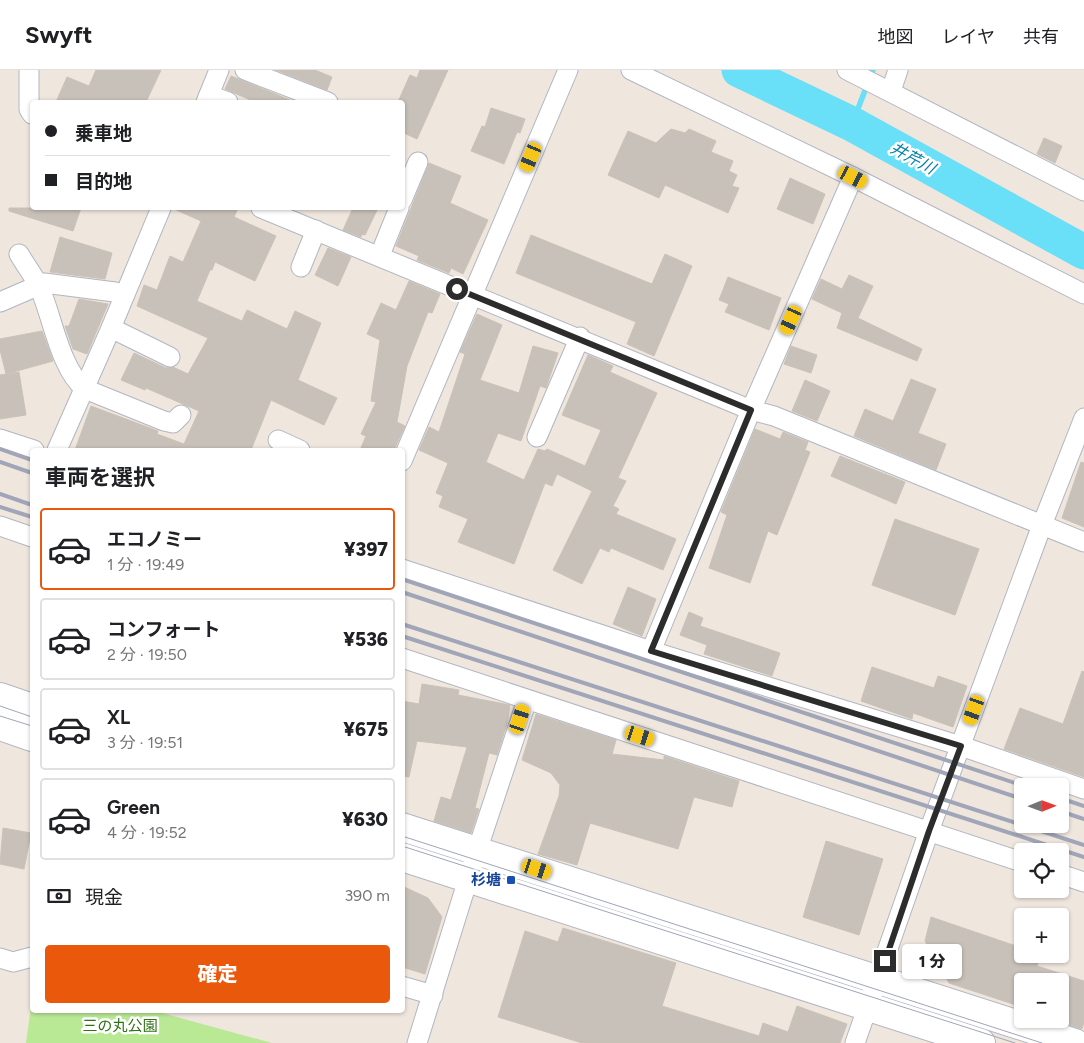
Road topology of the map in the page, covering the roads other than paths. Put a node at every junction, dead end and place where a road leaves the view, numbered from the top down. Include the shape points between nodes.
1 (29, 70) edge
2 (220, 70) edge
3 (245, 70) edge
4 (568, 70) edge
5 (631, 70) edge
6 (847, 70) edge
7 (898, 70) edge
8 (891, 91) junction
9 (208, 99) edge
10 (323, 100) edge
11 (30, 109) edge
12 (418, 162) dead end
13 (853, 177) junction
14 (1084, 191) edge
15 (405, 193) edge
16 (160, 210) edge
17 (266, 210) edge
18 (398, 210) edge
19 (316, 230) junction
20 (19, 254) dead end
21 (380, 255) junction
22 (301, 267) dead end
23 (38, 284) junction
24 (1084, 294) edge
25 (472, 295) junction
26 (124, 296) junction
27 (0, 302) edge
28 (111, 328) junction
29 (580, 337) junction
30 (170, 357) dead end
31 (85, 389) junction
32 (751, 410) junction
33 (181, 415) dead end
34 (1084, 418) edge
35 (537, 437) dead end
36 (0, 439) edge
37 (278, 440) dead end
38 (58, 448) edge
39 (296, 448) edge
40 (30, 449) edge
41 (405, 454) edge
42 (1042, 525) junction
43 (0, 526) edge
44 (30, 536) edge
45 (1084, 542) edge
46 (405, 570) edge
47 (651, 651) junction
48 (405, 659) edge
49 (0, 698) edge
50 (527, 700) junction
51 (30, 707) edge
52 (0, 726) edge
53 (30, 736) edge
54 (961, 746) junction
55 (1084, 789) edge
56 (405, 828) edge
57 (929, 831) junction
58 (477, 851) junction
59 (405, 858) edge
60 (1014, 859) edge
61 (1069, 877) edge
62 (469, 878) junction
63 (1084, 882) edge
64 (30, 957) edge
65 (0, 958) edge
66 (879, 979) junction
67 (405, 987) edge
68 (433, 996) junction
69 (869, 1007) junction
70 (418, 1043) edge
71 (855, 1043) edge
72 (981, 1043) edge
73 (1075, 1043) edge

1 - 11 street
2 - 9 street
3 - 10 street
4 - 25 street
5 - 13 street
6 - 8 street
7 - 8 street
8 - 14 street
12 - 15 street
13 - 24 street
13 - 32 street
16 - 26 street
17 - 19 street
18 - 21 street
19 - 21 street
19 - 22 street
20 - 23 street
21 - 25 street
23 - 26 street via 115,292
23 - 27 street
23 - 31 street via 60,348 77,382
25 - 29 street
25 - 41 street
26 - 28 street
28 - 30 street
28 - 31 street
29 - 32 street
29 - 35 street
31 - 33 street via 164,421 173,423
31 - 38 street
32 - 42 street via 774,416
32 - 47 street
34 - 42 street
36 - 40 street
37 - 39 street
42 - 45 street
42 - 54 street
43 - 44 street
46 - 47 street
47 - 54 street
48 - 50 street
49 - 51 street
50 - 57 street
50 - 58 street
52 - 53 street
54 - 55 street
54 - 57 street
56 - 58 street
57 - 60 street
57 - 66 street
58 - 62 street
58 - 66 street
59 - 62 street
61 - 63 street
62 - 68 street
62 - 69 street
64 - 65 street via 13,962
66 - 69 street
66 - 73 street
67 - 68 street
68 - 70 street
69 - 71 street
69 - 72 street

